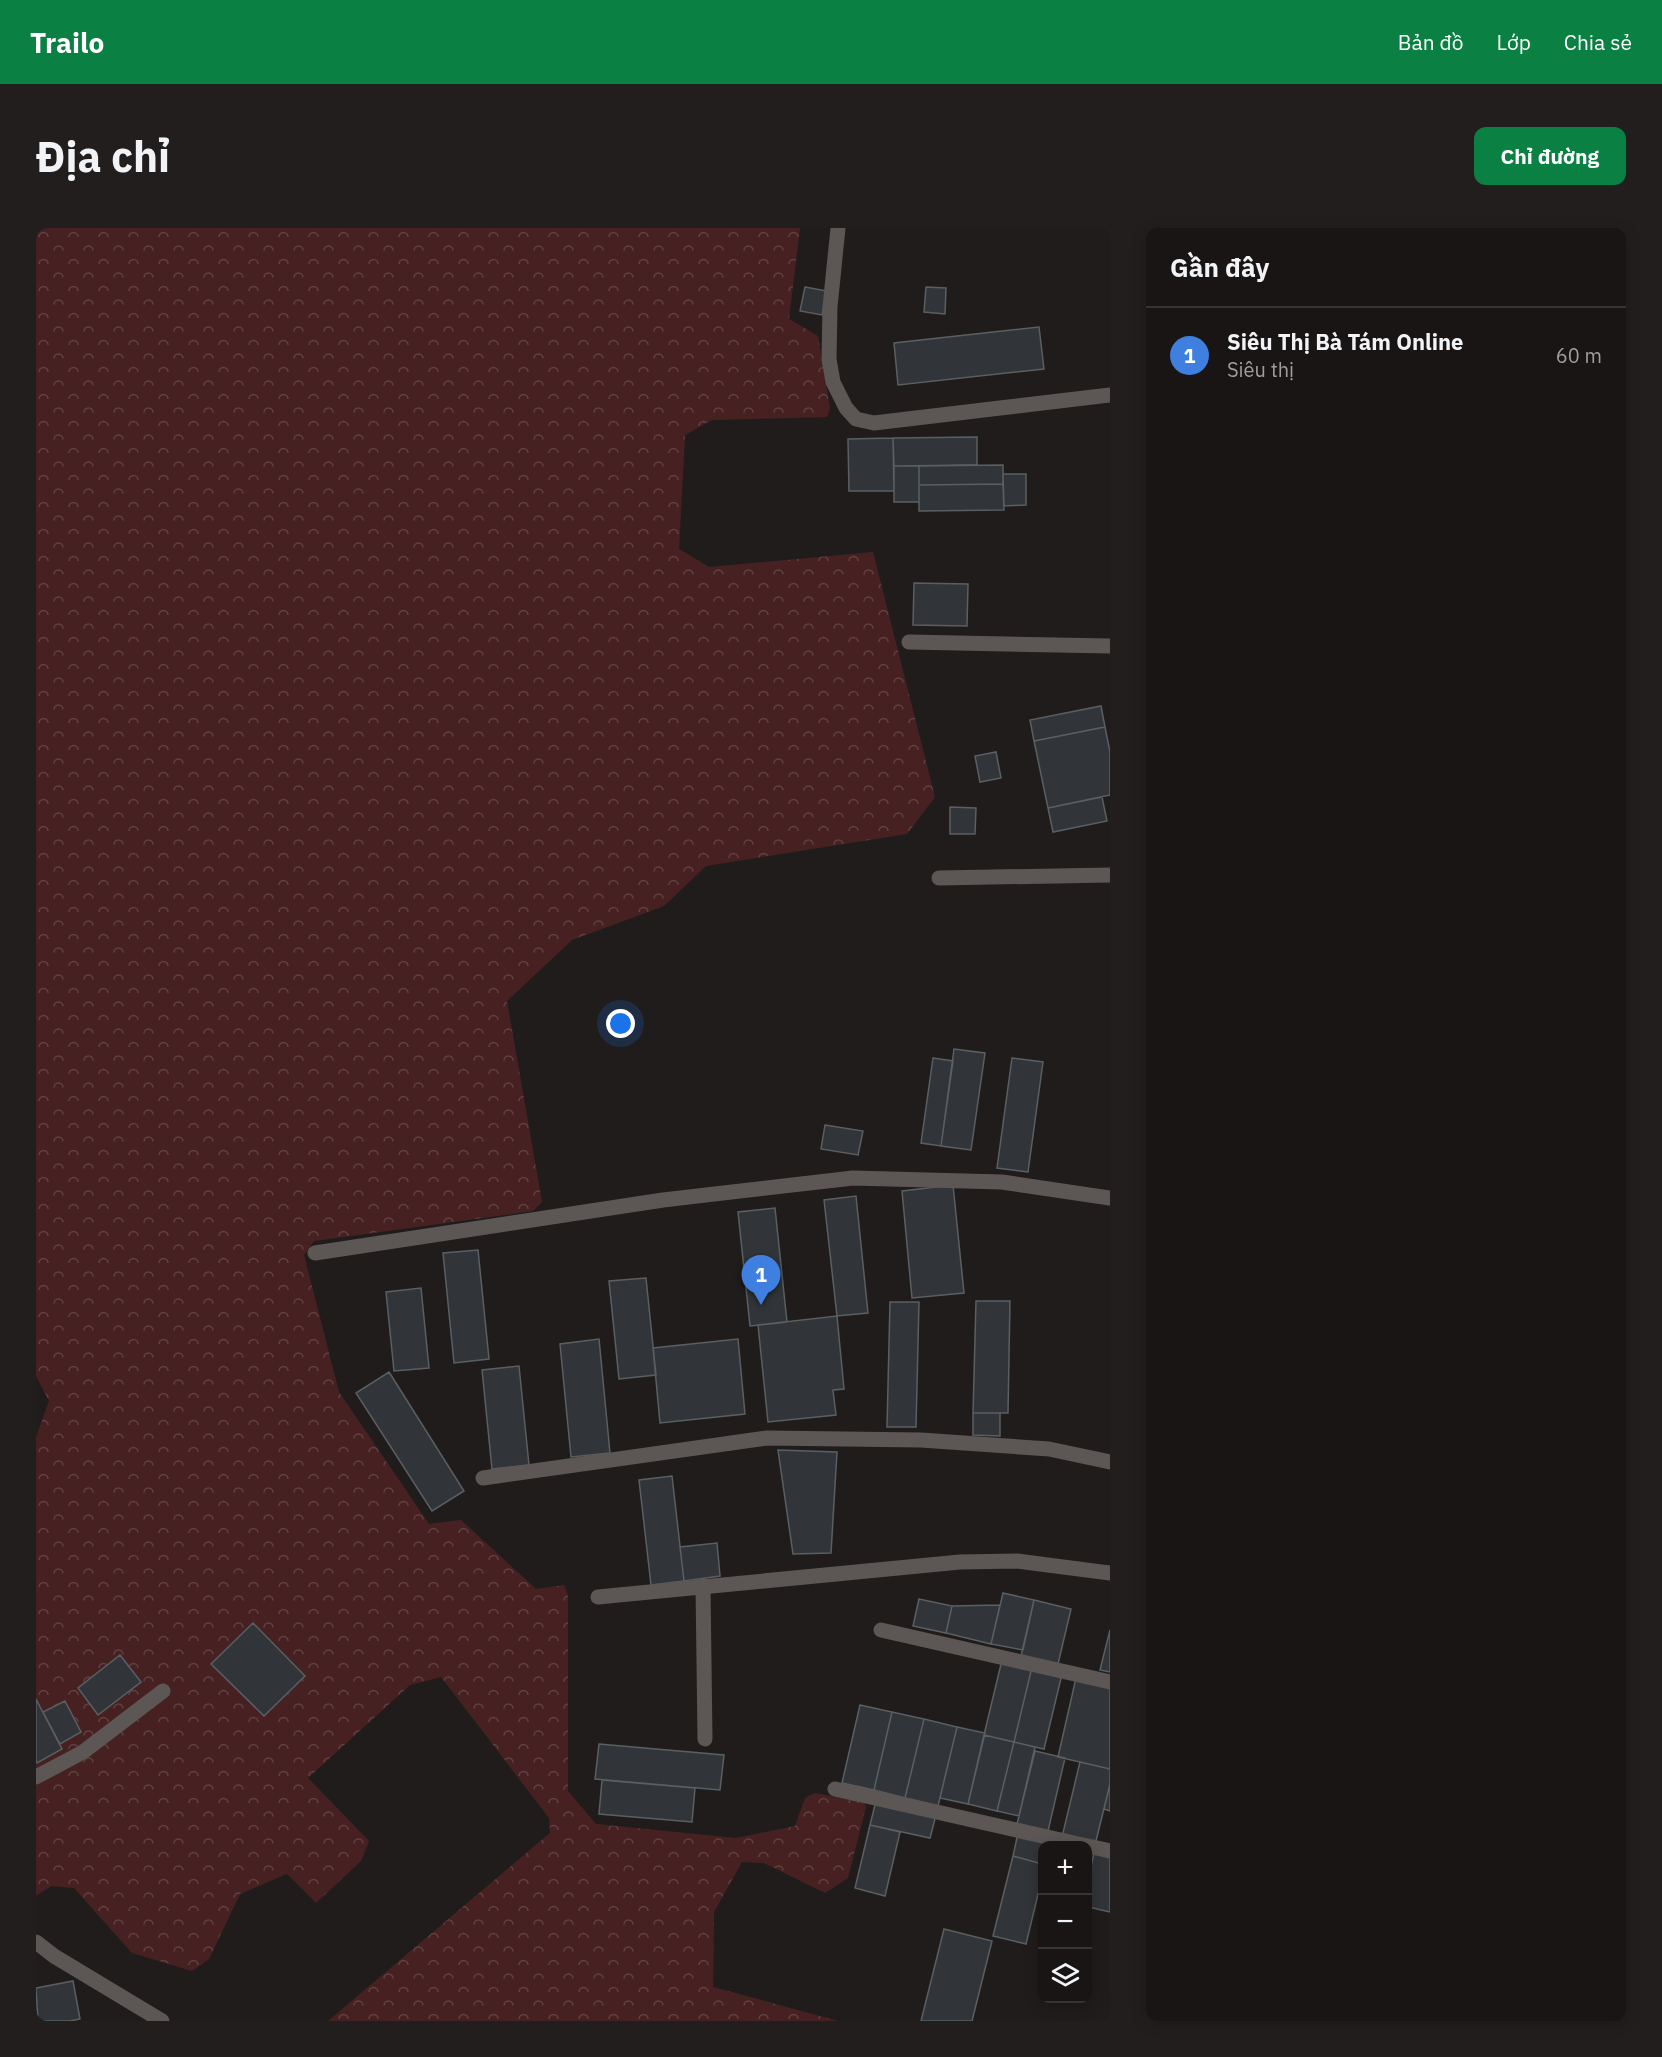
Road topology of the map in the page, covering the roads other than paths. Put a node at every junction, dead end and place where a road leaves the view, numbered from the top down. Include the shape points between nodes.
1 (838, 228) edge
2 (1110, 395) edge
3 (909, 642) dead end
4 (1110, 646) edge
5 (1110, 875) edge
6 (939, 878) dead end
7 (1110, 1198) edge
8 (315, 1253) dead end
9 (1110, 1462) edge
10 (483, 1478) dead end
11 (1110, 1573) edge
12 (703, 1586) junction
13 (598, 1597) dead end
14 (881, 1630) dead end
15 (1110, 1682) edge
16 (163, 1691) dead end
17 (705, 1739) dead end
18 (36, 1777) edge
19 (835, 1789) dead end
20 (1065, 1841) edge
21 (1092, 1847) edge
22 (1110, 1851) edge
23 (36, 1942) edge
24 (162, 2021) edge

1 - 2 street via 829,358 833,382 856,419 874,423
3 - 4 street
5 - 6 street
7 - 8 street via 1002,1182 853,1178 663,1200
9 - 10 street via 1049,1449 956,1442 767,1438
11 - 12 street via 1017,1561 960,1562
12 - 13 street
12 - 17 street
14 - 15 street
16 - 18 street via 83,1752
19 - 20 street
21 - 22 street
23 - 24 street

